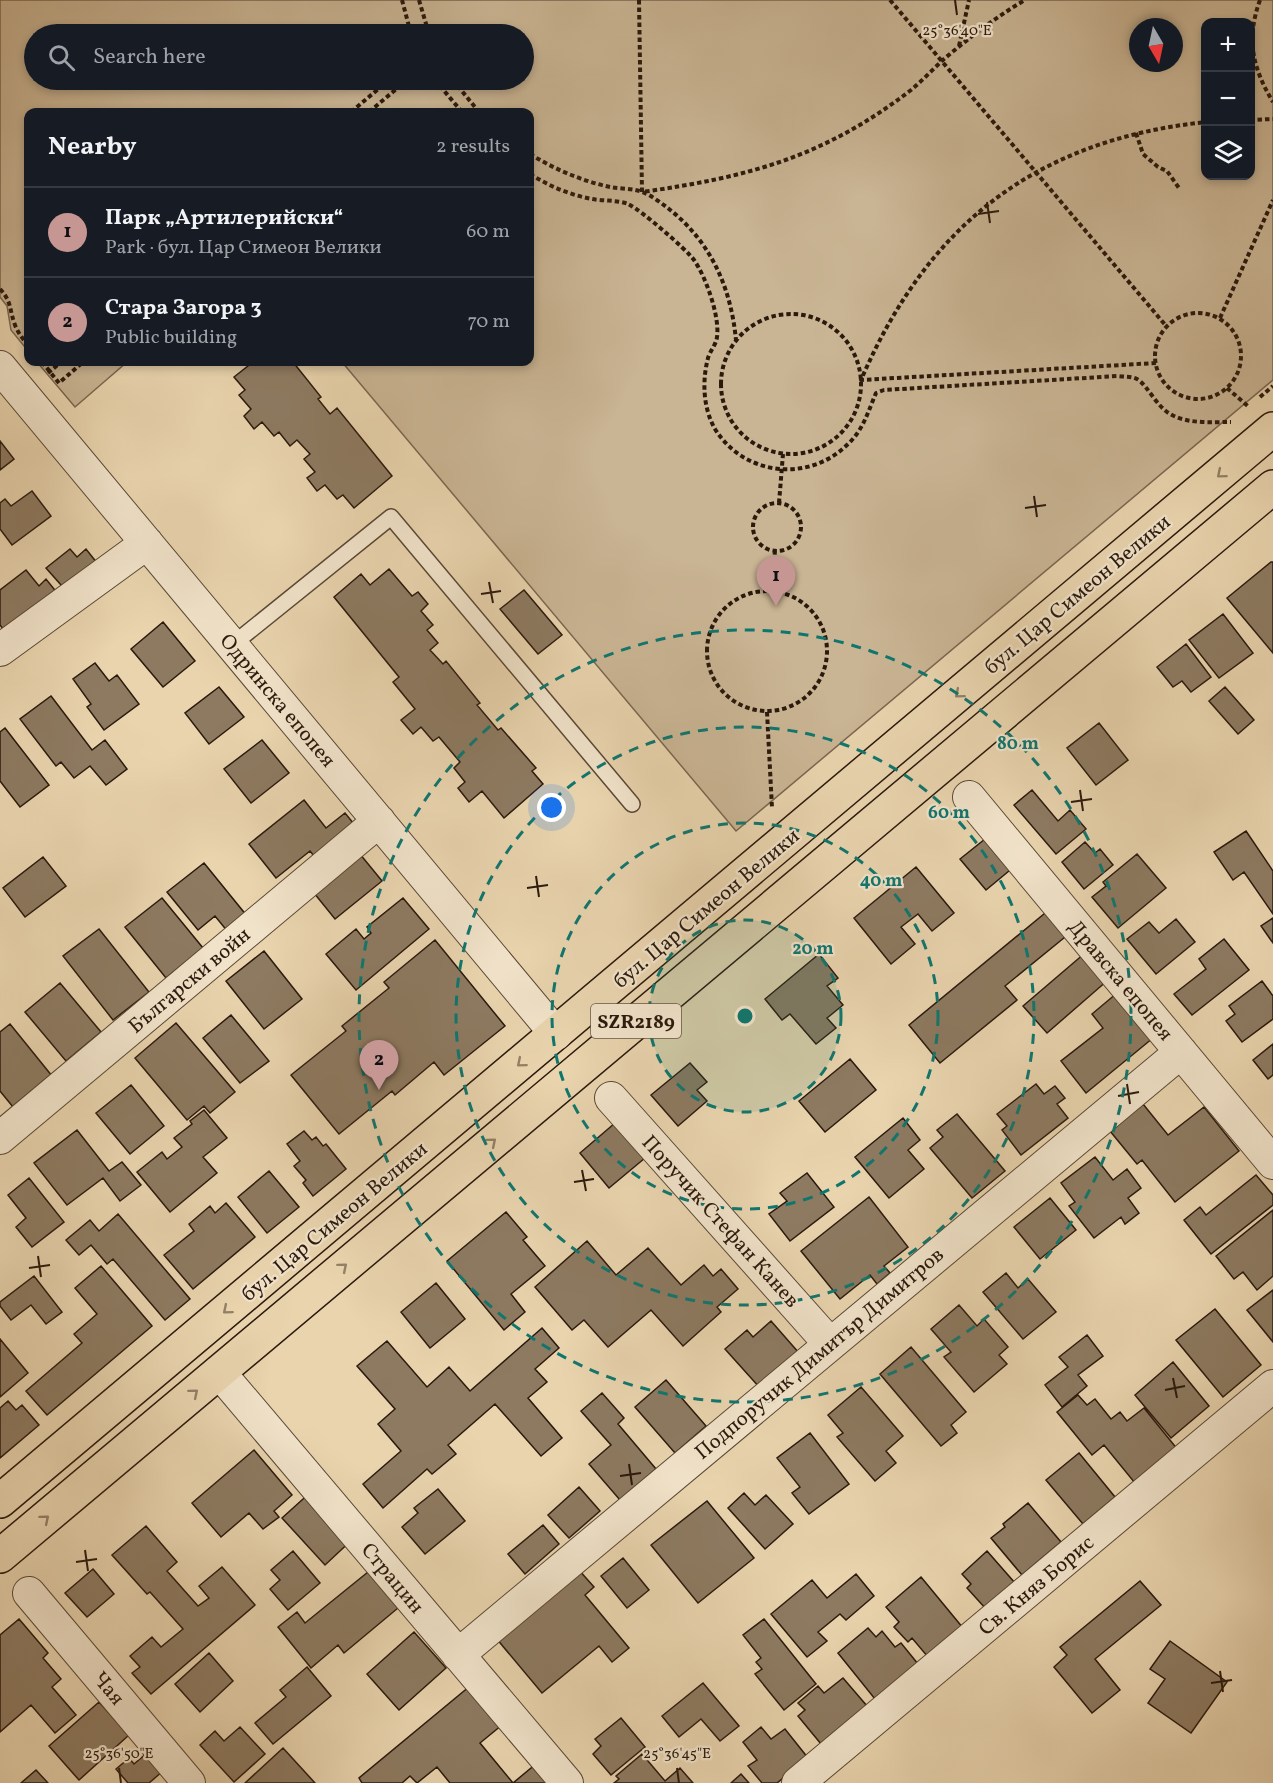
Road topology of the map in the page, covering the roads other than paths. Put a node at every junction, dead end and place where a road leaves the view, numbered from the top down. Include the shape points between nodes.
1 (0, 367) edge
2 (1273, 429) edge
3 (1273, 487) edge
4 (147, 543) junction
5 (232, 645) junction
6 (0, 650) edge
7 (969, 797) dead end
8 (632, 804) dead end
9 (378, 821) junction
10 (556, 1034) junction
11 (1181, 1052) junction
12 (611, 1098) dead end
13 (0, 1138) edge
14 (1273, 1163) edge
15 (830, 1344) junction
16 (219, 1372) junction
17 (1273, 1386) edge
18 (0, 1501) edge
19 (0, 1556) edge
20 (29, 1593) dead end
21 (458, 1655) junction
22 (189, 1783) edge
23 (567, 1783) edge
24 (798, 1783) edge

1 - 4 street, Одринска епопея
2 -> 10 main road, бул. Цар Симеон Велики / SZR2189
16 -> 3 main road, бул. Цар Симеон Велики / SZR2189
4 - 5 street, Одринска епопея
4 - 6 street
5 - 8 lane via 391,517
5 - 9 street, Одринска епопея
7 - 11 street, Дравска епопея
9 - 10 street, Одринска епопея
9 - 13 street, Български войн
10 -> 18 main road, бул. Цар Симеон Велики / SZR2189
11 - 14 street, Дравска епопея
11 - 15 street, Подпоручик Димитър Димитров
12 - 15 street, Поручик Стефан Канев
15 - 21 street, Подпоручик Димитър Димитров
19 -> 16 main road, бул. Цар Симеон Велики / SZR2189
16 - 21 street, Страцин
17 - 24 street, Св. Княз Борис
20 - 22 street, Чая
21 - 23 street, Страцин

